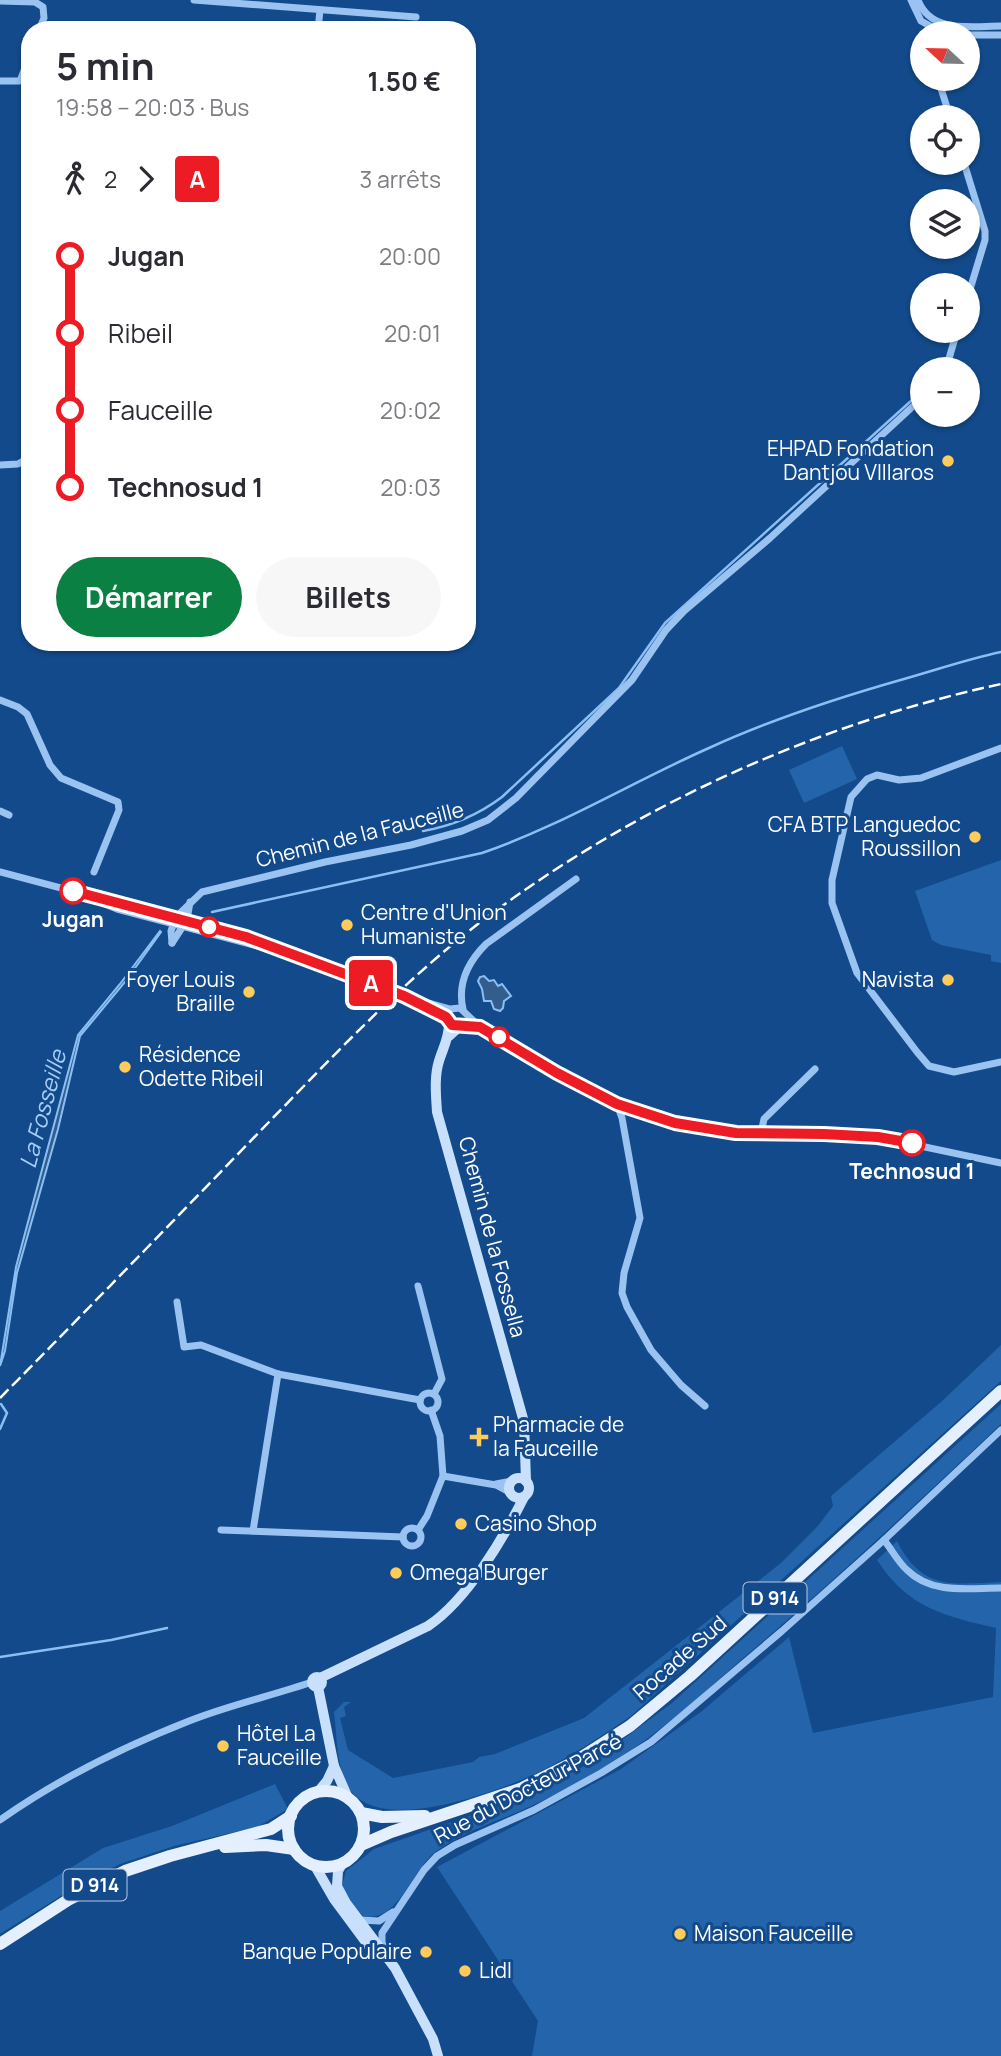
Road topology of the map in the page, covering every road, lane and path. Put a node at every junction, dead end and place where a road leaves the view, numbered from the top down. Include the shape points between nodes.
1 (194, 0) edge
2 (911, 0) edge
3 (918, 0) edge
4 (0, 1) edge
5 (320, 10) junction
6 (416, 17) dead end
7 (43, 21) edge
8 (319, 21) edge
9 (922, 21) edge
10 (926, 21) edge
11 (1001, 26) edge
12 (980, 28) edge
13 (980, 35) edge
14 (1001, 35) edge
15 (21, 78) edge
16 (0, 81) edge
17 (968, 175) edge
18 (975, 273) edge
19 (910, 409) edge
20 (21, 462) edge
21 (0, 465) edge
22 (1, 702) edge
23 (1001, 748) edge
24 (0, 811) edge
25 (9, 815) dead end
26 (0, 872) edge
27 (94, 872) dead end
28 (576, 879) dead end
29 (190, 902) junction
30 (174, 921) junction
31 (185, 923) junction
32 (456, 1019) junction
33 (1001, 1062) edge
34 (815, 1069) dead end
35 (617, 1104) junction
36 (761, 1133) junction
37 (1001, 1163) edge
38 (418, 1286) dead end
39 (177, 1302) dead end
40 (278, 1374) junction
41 (1001, 1391) edge
42 (434, 1394) junction
43 (420, 1400) junction
44 (705, 1406) dead end
45 (431, 1410) junction
46 (1001, 1430) edge
47 (443, 1476) junction
48 (516, 1488) junction
49 (221, 1530) dead end
50 (418, 1530) junction
51 (253, 1531) junction
52 (403, 1537) junction
53 (884, 1540) junction
54 (1001, 1588) edge
55 (317, 1682) junction
56 (334, 1766) junction
57 (318, 1792) junction
58 (348, 1798) junction
59 (361, 1813) junction
60 (443, 1815) junction
61 (291, 1816) junction
62 (0, 1820) edge
63 (361, 1845) junction
64 (200, 1849) junction
65 (294, 1849) junction
66 (342, 1864) junction
67 (315, 1866) junction
68 (334, 1899) junction
69 (396, 1910) junction
70 (361, 1920) junction
71 (382, 1933) junction
72 (369, 1934) junction
73 (0, 1944) edge
74 (395, 1969) junction
75 (412, 2004) junction
76 (435, 2056) edge

1 - 5 street
2 - 9 street
3 - 10 street
4 - 7 street via 36,2 43,7
5 - 6 street
5 - 8 street
11 - 12 street
13 - 14 street
15 - 16 street
17 - 18 street via 985,231
19 - 29 street, Chemin de la Fauceille via 684,611 617,696 516,798 488,820 411,845 202,892
20 - 21 street
22 - 27 street via 27,715 50,765 61,778 118,802 119,810
23 - 33 street via 921,778 877,775 867,779 851,797 832,880 832,903 857,973 929,1066 954,1072
24 - 25 street
26 - 30 street
28 - 32 street via 473,957
29 - 30 street, Chemin de la Fauceille
29 - 31 street
30 - 31 street
30 - 31 street via 172,943
31 - 32 street via 283,951
32 - 35 street via 480,1027
32 - 48 street, Chemin de la Fossella via 438,1063 437,1112 524,1422 525,1449
34 - 36 street via 764,1119
35 - 36 street via 705,1130
35 - 44 street via 640,1218 622,1293 651,1350
36 - 37 street via 878,1137
38 - 42 street via 442,1379
39 - 40 street via 184,1347 201,1345
40 - 43 street
40 - 51 street
41 - 60 main road, Rocade Sud / D 914 via 630,1726 533,1783
42 - 43 street via 426,1393
42 - 45 street via 438,1402
43 - 45 street via 423,1408
45 - 47 street via 440,1436
46 - 53 street, Rue du Docteur Parcé
47 - 48 street
47 - 50 street
48 - 55 street, Chemin de la Fossella via 513,1519 494,1552 440,1618
49 - 51 street
50 - 52 street via 410,1528
50 - 52 street via 417,1545 408,1545
51 - 52 street
53 - 54 street via 906,1569 932,1586
53 - 69 street, Rue du Docteur Parcé via 651,1742 534,1810 437,1856
55 - 56 street
55 - 62 street, Chemin de la Fossella via 190,1721 140,1742 88,1766
56 - 57 street
56 - 58 street
57 - 58 main road via 333,1791
57 - 61 main road via 304,1798
58 - 59 main road
59 - 60 main road, D 914
59 - 63 main road via 365,1832
60 - 63 main road, D 914
61 - 64 main road, D 914 via 271,1829
61 - 65 main road via 288,1832
63 - 66 main road
64 - 65 main road, D 914 via 266,1845
64 - 73 main road, D 914 via 146,1863 99,1883
65 - 67 main road
66 - 67 main road
66 - 70 street via 337,1886
67 - 68 street
68 - 72 street via 360,1930
68 - 75 street
69 - 70 street via 379,1922
69 - 71 street, Rue du Docteur Parcé
70 - 72 street
71 - 72 street
71 - 74 street
72 - 74 street
74 - 75 street
75 - 76 street

